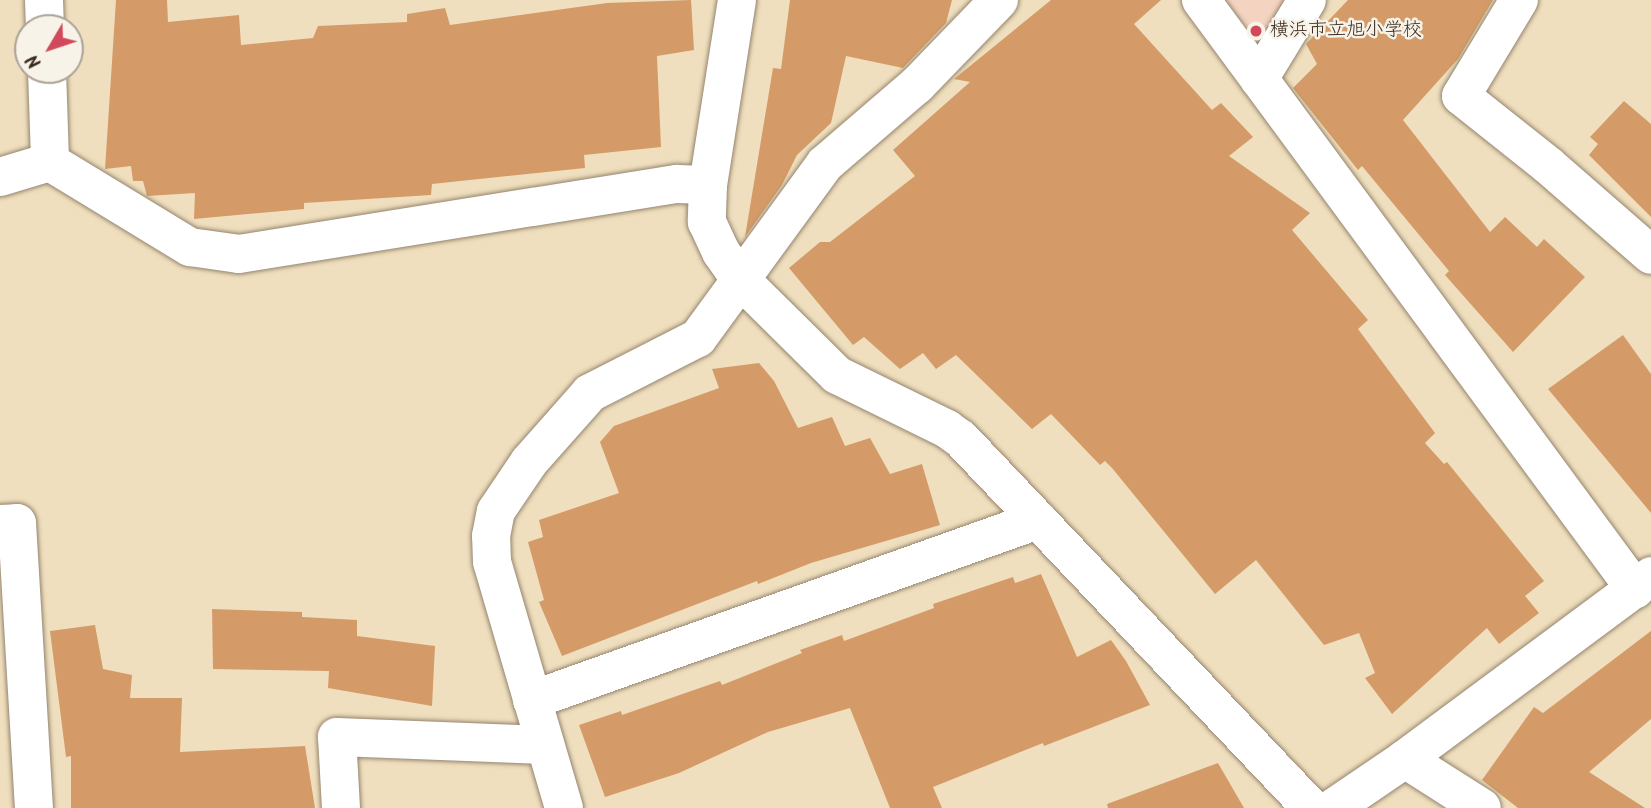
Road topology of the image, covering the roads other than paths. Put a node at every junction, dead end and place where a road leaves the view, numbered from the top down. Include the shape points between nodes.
1 (737, 0) edge
2 (999, 0) edge
3 (1200, 0) edge
4 (1307, 0) edge
5 (1519, 0) edge
6 (1259, 79) junction
7 (47, 84) edge
8 (50, 162) junction
9 (0, 177) edge
10 (708, 185) junction
11 (1651, 255) edge
12 (740, 279) junction
13 (1038, 520) junction
14 (0, 524) edge
15 (1643, 582) edge
16 (532, 700) junction
17 (545, 744) junction
18 (1405, 759) junction
19 (34, 808) edge
20 (341, 808) edge
21 (564, 808) edge
22 (1311, 808) edge
23 (1333, 808) edge
24 (1482, 808) edge

1 - 10 street
2 - 12 street via 917,85 825,164
3 - 6 street
4 - 6 street
5 - 11 street via 1461,96
6 - 15 street
7 - 8 street
8 - 9 street
8 - 10 street via 190,247 239,254 677,184
10 - 12 street via 707,222
12 - 13 street via 837,375 961,439
12 - 16 street via 698,338 590,393 529,462 496,512 492,562
13 - 16 street
13 - 22 street
14 - 19 street via 17,523
15 - 18 street
16 - 17 street
17 - 20 street via 337,737
17 - 21 street
18 - 23 street
18 - 24 street

